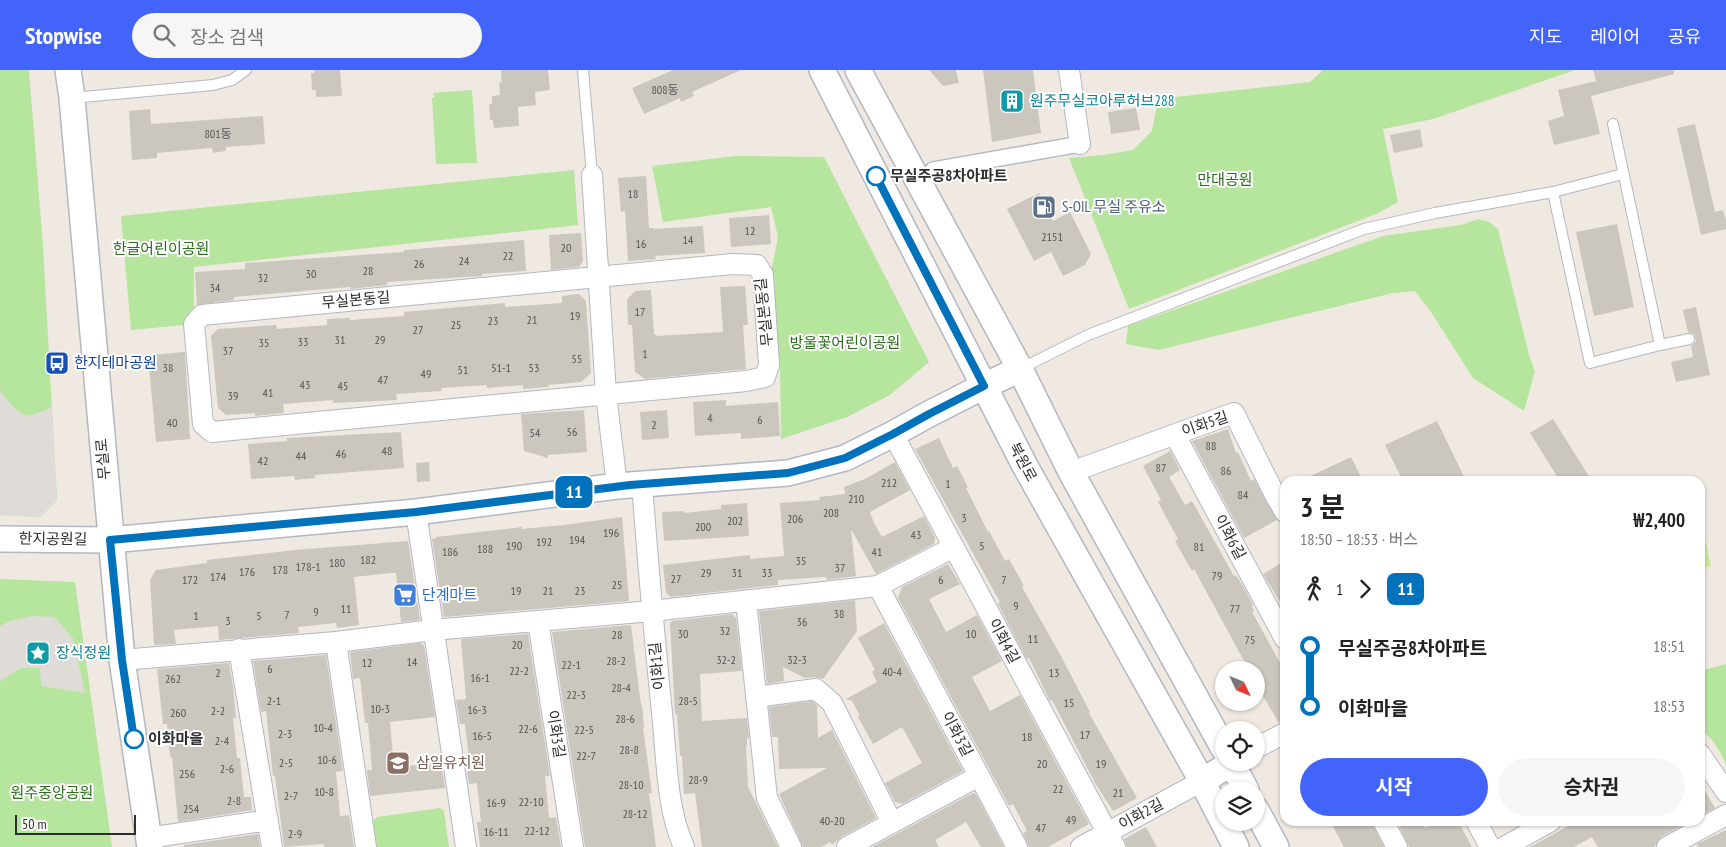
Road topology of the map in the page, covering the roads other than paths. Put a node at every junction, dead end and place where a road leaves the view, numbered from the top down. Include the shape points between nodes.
1 (68, 70) edge
2 (246, 70) edge
3 (584, 70) edge
4 (822, 70) edge
5 (858, 70) edge
6 (1069, 70) edge
7 (72, 98) junction
8 (1613, 124) dead end
9 (1080, 144) joint
10 (933, 170) dead end
11 (592, 174) joint
12 (1623, 174) junction
13 (1553, 192) junction
14 (600, 277) junction
15 (1689, 340) dead end
16 (1660, 345) junction
17 (1020, 369) junction
18 (984, 386) junction
19 (606, 394) junction
20 (893, 434) junction
21 (1175, 435) junction
22 (1072, 472) junction
23 (642, 484) junction
24 (617, 486) junction
25 (1280, 504) edge
26 (416, 512) junction
27 (0, 539) edge
28 (110, 540) junction
29 (954, 547) junction
30 (878, 586) junction
31 (746, 601) junction
32 (652, 610) junction
33 (538, 621) junction
34 (434, 630) junction
35 (1280, 630) edge
36 (336, 642) junction
37 (239, 649) junction
38 (122, 660) junction
39 (756, 697) junction
40 (1215, 732) edge
41 (1280, 736) edge
42 (1265, 743) edge
43 (1705, 761) edge
44 (1215, 770) edge
45 (979, 776) junction
46 (1202, 780) junction
47 (1726, 792) edge
48 (1726, 815) edge
49 (268, 820) junction
50 (892, 822) junction
51 (1386, 826) edge
52 (1479, 826) edge
53 (1542, 826) edge
54 (1265, 827) edge
55 (1111, 840) edge
56 (149, 842) edge
57 (272, 847) edge
58 (366, 847) edge
59 (466, 847) edge
60 (573, 847) edge
61 (684, 847) edge
62 (791, 847) edge
63 (847, 847) edge
64 (1016, 847) edge
65 (1081, 847) edge
66 (1236, 847) edge
67 (1276, 847) edge
68 (1397, 847) edge
69 (1490, 847) edge
70 (1504, 847) edge
71 (1667, 847) edge

1 - 7 street, 무실로
2 - 7 lane via 232,80 213,84
3 - 11 lane
4 - 18 street, 북원로
5 - 17 street
6 - 9 street
7 - 28 street, 무실로
8 - 12 lane
9 - 10 street
11 - 14 street
12 - 13 lane
12 - 16 lane
13 - 16 lane via 1590,363
13 - 17 lane via 1364,229 1088,335
14 - 19 street
14 - 19 street, 무실본동길 via 733,264 757,266 763,275 769,365 765,377 746,381
14 - 19 street, 무실본동길 via 202,315 194,324 204,424 212,432
15 - 16 lane
17 - 18 street, 한지공원길
17 - 22 street
18 - 20 street, 한지공원길
18 - 46 street, 북원로 via 1025,466
19 - 24 street
20 - 23 street, 한지공원길 via 845,458 788,473
20 - 29 street, 이화4길
21 - 22 street, 이화5길
21 - 25 street, 이화5길 via 1234,413
21 - 35 street, 이화6길
22 - 40 street
23 - 24 street, 한지공원길
23 - 32 street, 이화1길
24 - 26 street, 한지공원길
26 - 28 street, 한지공원길
26 - 34 street
27 - 28 street, 한지공원길
28 - 38 street, 무실로
29 - 30 street
29 - 55 street, 이화4길
30 - 31 street
30 - 45 street, 이화3길
31 - 32 street
31 - 39 street
32 - 33 street
32 - 61 street, 이화1길 via 671,801 675,828
33 - 34 street
33 - 60 street, 이화3길
34 - 36 street
34 - 59 street
36 - 37 street
36 - 58 street
37 - 38 street
37 - 49 street
38 - 56 street, 무실로
39 - 50 street via 816,689 832,703
39 - 62 street via 767,798
41 - 42 street
43 - 47 street
44 - 46 street
45 - 50 street
45 - 64 street, 이화3길
46 - 55 street, 이화2길
46 - 66 street, 북원로
48 - 71 street
49 - 56 street
49 - 57 street
50 - 63 street
51 - 68 street
52 - 69 street
53 - 70 street
54 - 67 street
55 - 65 street, 이화2길

